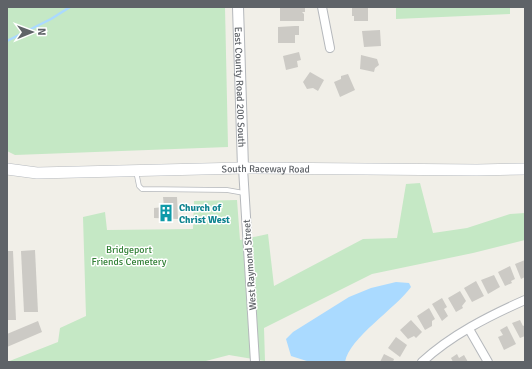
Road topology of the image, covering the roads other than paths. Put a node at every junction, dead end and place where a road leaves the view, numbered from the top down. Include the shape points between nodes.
1 (238, 7) edge
2 (322, 7) edge
3 (330, 48) dead end
4 (242, 168) junction
5 (7, 169) edge
6 (525, 169) edge
7 (136, 170) junction
8 (244, 193) junction
9 (525, 300) edge
10 (468, 329) junction
11 (255, 362) edge
12 (422, 362) edge
13 (488, 362) edge

1 - 4 street, East County Road 200 South
2 - 3 street
4 - 6 main road, South Raceway Road
4 - 7 main road, South Raceway Road
4 - 8 street, West Raymond Street
5 - 7 main road, South Raceway Road via 38,172
7 - 8 lane via 142,189 227,190
8 - 11 street, West Raymond Street
9 - 10 street
10 - 12 street via 436,349
10 - 13 street

